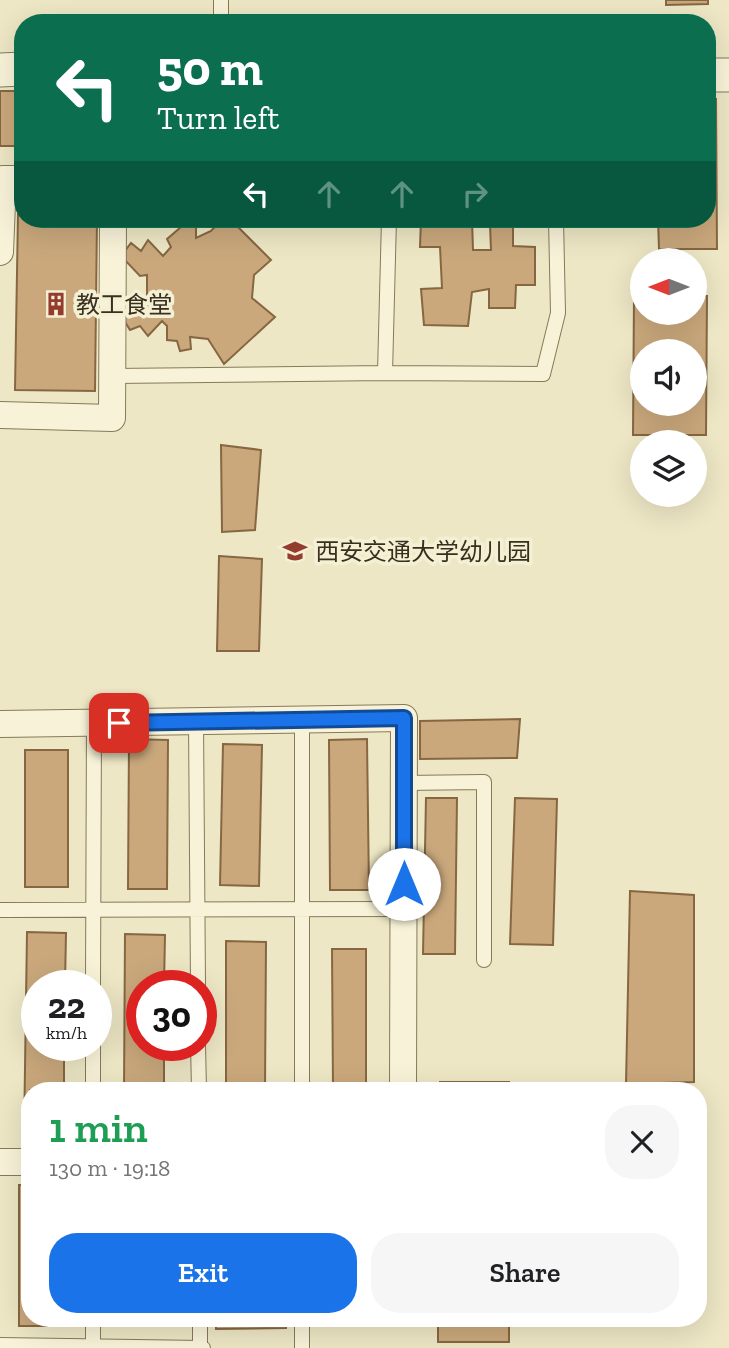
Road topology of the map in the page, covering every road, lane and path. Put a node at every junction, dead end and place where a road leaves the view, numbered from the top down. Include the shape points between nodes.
1 (14, 179) edge
2 (1, 209) edge
3 (113, 228) edge
4 (389, 228) edge
5 (556, 228) edge
6 (0, 252) edge
7 (385, 373) junction
8 (113, 376) junction
9 (0, 415) edge
10 (302, 720) junction
11 (196, 722) junction
12 (94, 723) junction
13 (0, 724) edge
14 (404, 783) junction
15 (404, 909) junction
16 (0, 910) edge
17 (197, 910) junction
18 (302, 910) junction
19 (93, 911) junction
20 (484, 960) dead end
21 (93, 970) edge
22 (198, 970) edge
23 (93, 1061) edge
24 (198, 1061) edge
25 (93, 1082) edge
26 (199, 1082) edge
27 (302, 1082) edge
28 (403, 1082) edge
29 (0, 1162) edge
30 (21, 1163) edge
31 (93, 1327) edge
32 (201, 1327) edge
33 (302, 1327) edge
34 (0, 1345) edge
35 (93, 1347) edge
36 (202, 1348) edge
37 (302, 1348) edge

1 - 2 street via 3,179
2 - 6 street
3 - 8 street
4 - 7 lane
5 - 7 lane via 558,313 543,374
7 - 8 lane
8 - 9 street via 112,418
10 - 11 street
10 - 14 street via 404,718
10 - 18 lane
11 - 12 street
11 - 17 lane
12 - 13 street
12 - 19 lane
14 - 15 street
14 - 20 lane via 484,782
15 - 18 lane
15 - 28 street
16 - 19 lane
17 - 18 lane
17 - 19 lane
17 - 22 lane
18 - 27 lane
19 - 21 lane
23 - 25 lane
24 - 26 lane
29 - 30 street
31 - 35 lane
32 - 36 lane
33 - 37 lane
34 - 35 lane
35 - 36 lane

